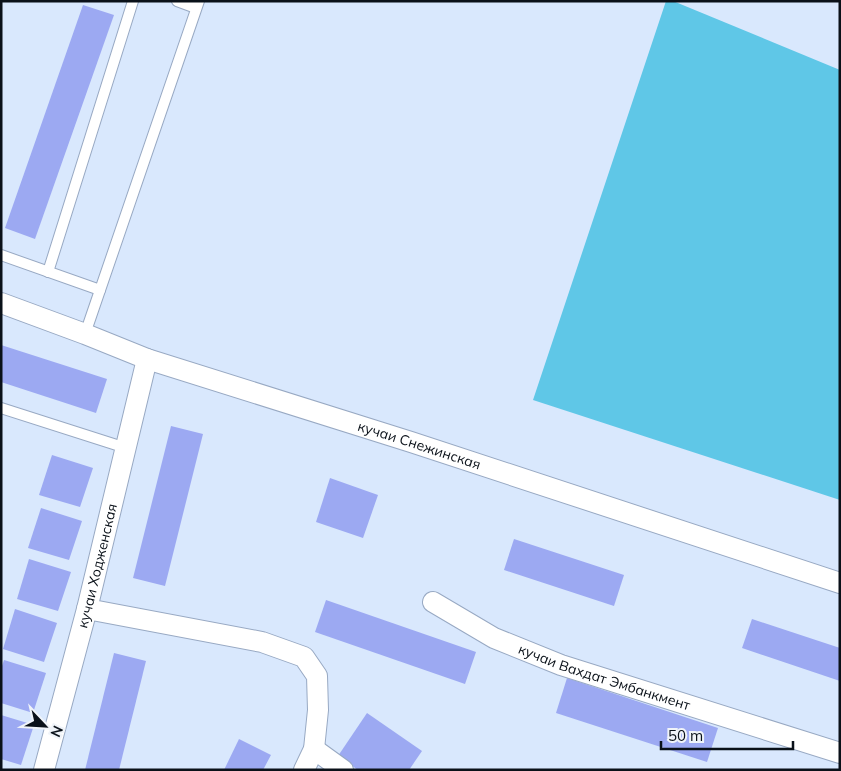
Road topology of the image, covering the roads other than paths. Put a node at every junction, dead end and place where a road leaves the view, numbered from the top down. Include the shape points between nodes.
1 (133, 1) edge
2 (177, 1) edge
3 (198, 4) edge
4 (1, 255) edge
5 (48, 272) junction
6 (100, 290) junction
7 (1, 303) edge
8 (85, 334) junction
9 (148, 360) junction
10 (1, 408) edge
11 (126, 448) junction
12 (840, 583) edge
13 (433, 602) dead end
14 (87, 609) junction
15 (314, 749) junction
16 (840, 753) edge
17 (44, 770) edge
18 (304, 770) edge
19 (343, 770) edge

1 - 5 lane
2 - 3 lane
3 - 6 lane
4 - 5 lane
5 - 6 lane
6 - 8 lane
7 - 8 street, кучаи Снежинская
8 - 9 street, кучаи Снежинская
9 - 11 street, кучаи Ходженская
9 - 12 street, кучаи Снежинская via 411,442
10 - 11 lane
11 - 14 street, кучаи Ходженская
13 - 16 street, кучаи Вахдат Эмбанкмент via 494,638 561,665
14 - 15 street via 262,642 304,657 317,676
14 - 17 street, кучаи Ходженская
15 - 18 street
15 - 19 street

